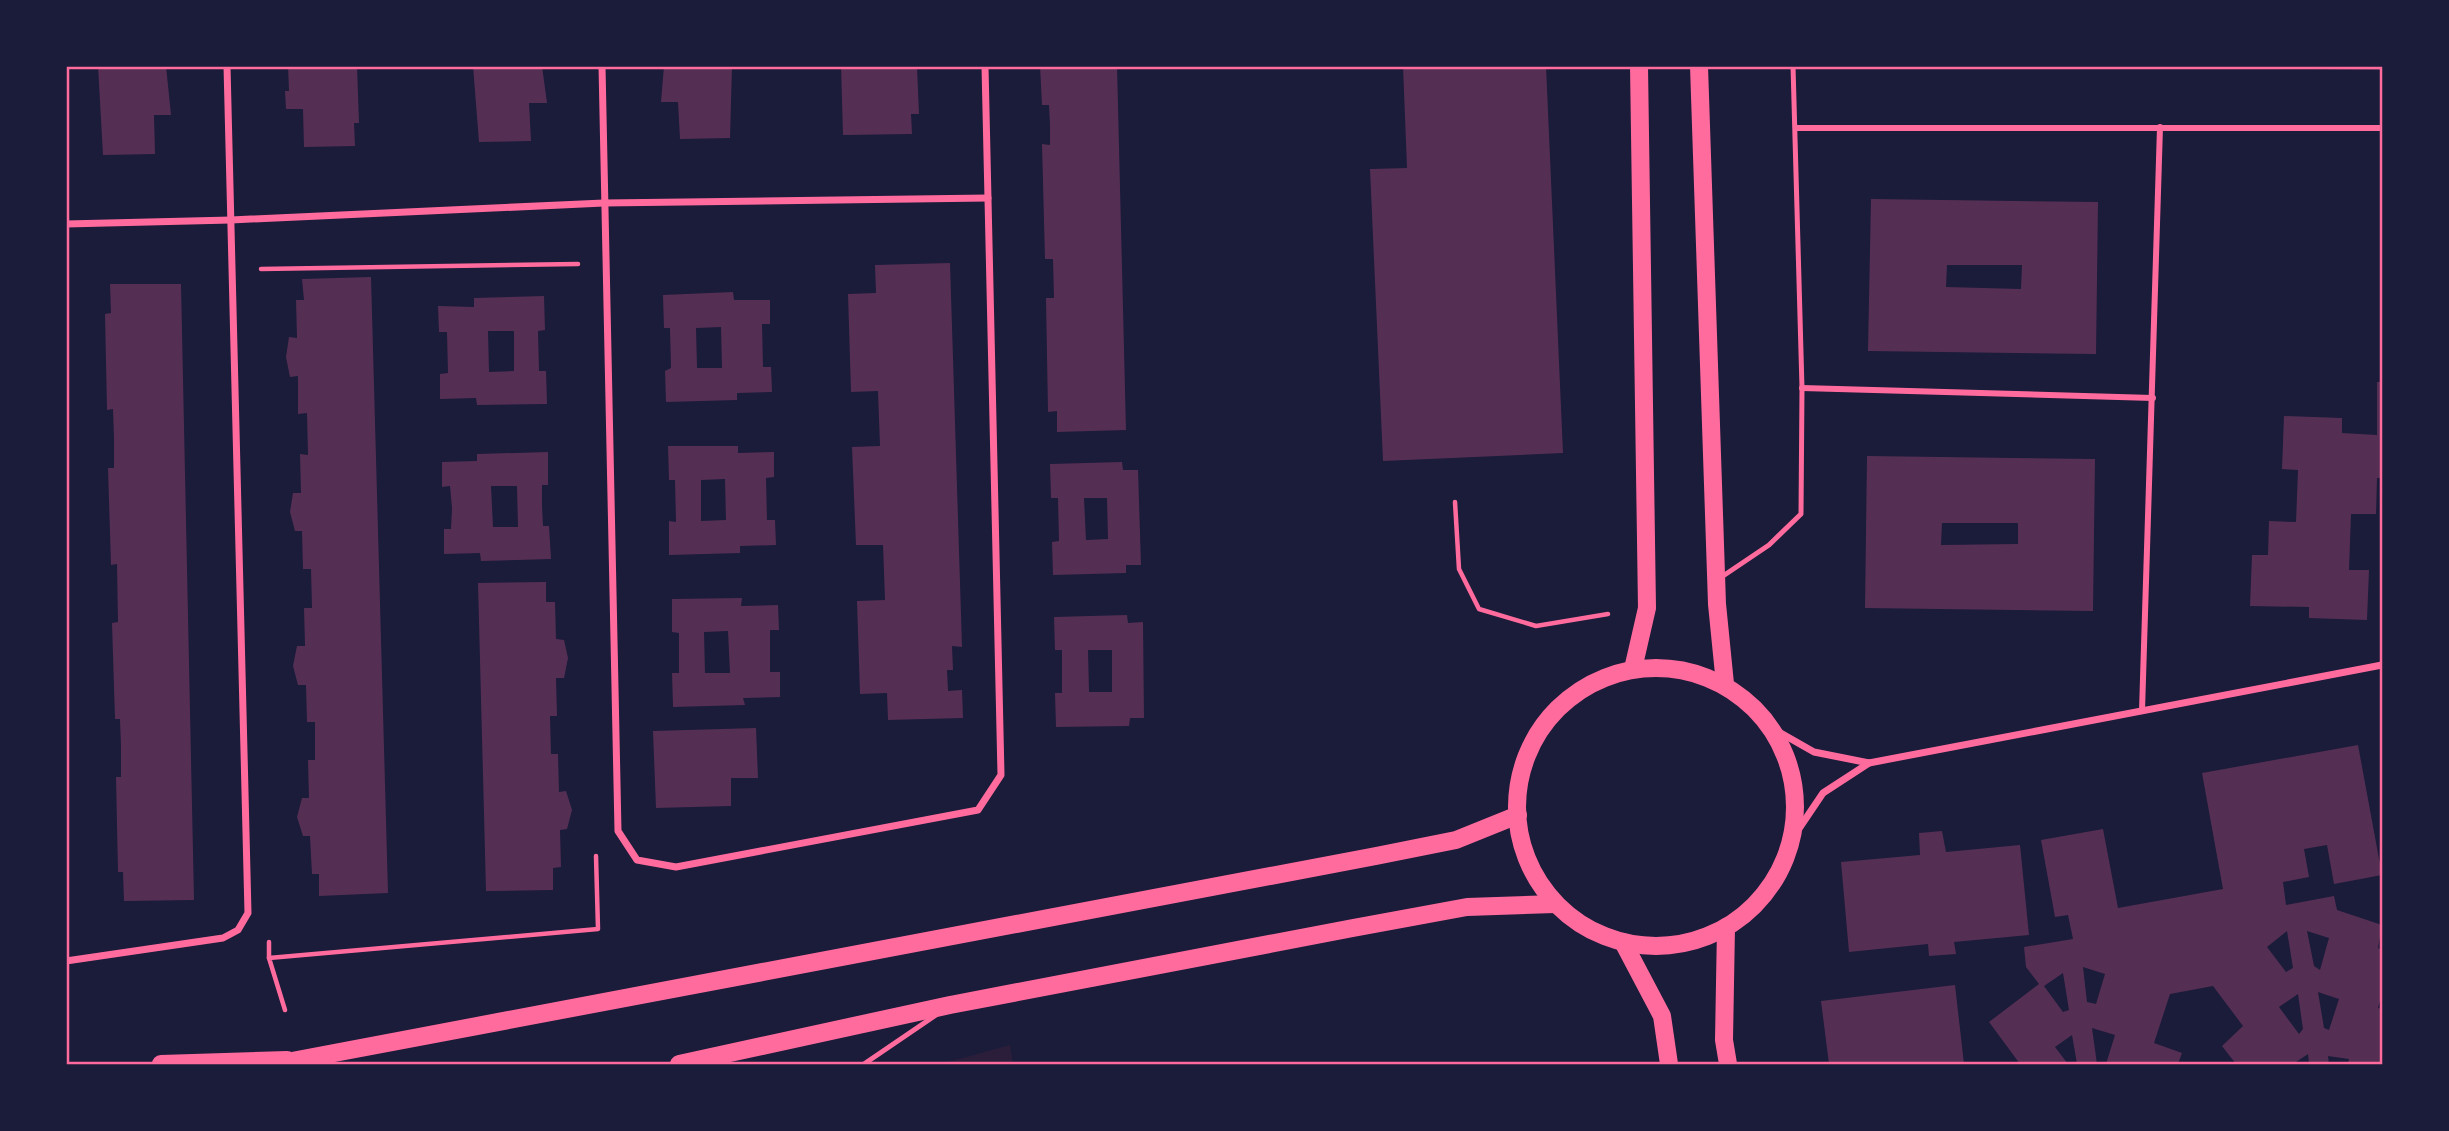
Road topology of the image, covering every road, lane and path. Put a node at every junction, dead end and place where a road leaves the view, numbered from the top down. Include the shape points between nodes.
1 (227, 66) edge
2 (602, 66) edge
3 (985, 66) edge
4 (1639, 66) edge
5 (1699, 66) edge
6 (1793, 66) edge
7 (2160, 127) junction
8 (1796, 128) junction
9 (2382, 128) edge
10 (988, 198) junction
11 (604, 203) junction
12 (231, 220) junction
13 (66, 224) edge
14 (253, 270) dead end
15 (579, 277) dead end
16 (1802, 388) junction
17 (2153, 398) junction
18 (1455, 502) dead end
19 (1717, 580) junction
20 (1612, 614) dead end
21 (2382, 665) edge
22 (1633, 669) junction
23 (1725, 684) junction
24 (2143, 711) junction
25 (1770, 727) junction
26 (1869, 763) junction
27 (1518, 815) junction
28 (1792, 839) junction
29 (595, 846) dead end
30 (1555, 904) junction
31 (1726, 927) junction
32 (268, 930) dead end
33 (1623, 942) junction
34 (269, 958) junction
35 (66, 961) edge
36 (950, 1005) junction
37 (285, 1010) dead end
38 (302, 1059) junction
39 (161, 1065) edge
40 (276, 1065) edge
41 (679, 1065) edge
42 (864, 1065) edge
43 (1669, 1065) edge
44 (1728, 1065) edge

1 - 12 street
2 - 11 street
3 - 10 street
4 - 22 main road via 1647,608
5 - 19 main road
6 - 8 lane
7 - 8 street
7 - 9 street
7 - 17 street
8 - 16 lane
10 - 11 street
10 - 11 street via 1001,775 978,810 676,867 637,860 618,831
11 - 12 street
12 - 13 street
12 - 35 street via 248,913 238,930 223,938
14 - 15 path via 579,264
16 - 17 street
16 - 19 lane via 1801,514 1769,545
17 - 24 street
18 - 20 path via 1459,569 1479,609 1536,626
19 - 23 main road
21 - 24 street
22 - 23 main road via 1695,672
22 - 27 main road via 1577,691 1548,718 1528,751 1517,789
23 - 25 main road via 1748,701
24 - 26 street
25 - 26 street via 1814,752
25 - 28 main road via 1788,761 1795,800
26 - 28 street via 1823,793
27 - 30 main road via 1530,869
27 - 38 main road via 1456,840
28 - 31 main road via 1778,874 1756,904
29 - 34 path via 598,929
30 - 33 main road via 1586,928
30 - 36 main road via 1467,907
31 - 33 main road via 1693,941 1658,946
31 - 44 main road via 1724,1040
32 - 34 path
33 - 43 main road via 1662,1016
34 - 37 path
36 - 41 main road
36 - 42 lane
38 - 39 main road
38 - 40 main road

